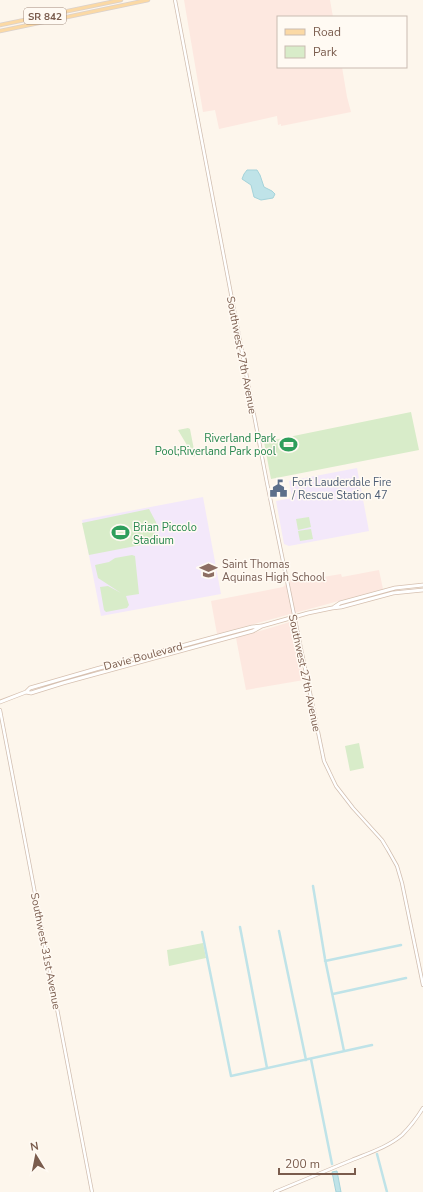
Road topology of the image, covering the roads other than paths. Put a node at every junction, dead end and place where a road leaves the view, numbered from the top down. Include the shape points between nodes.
1 (121, 0) edge
2 (148, 0) edge
3 (175, 0) edge
4 (84, 8) junction
5 (71, 10) junction
6 (76, 15) junction
7 (66, 17) junction
8 (0, 25) edge
9 (0, 31) edge
10 (423, 585) edge
11 (408, 586) junction
12 (398, 588) junction
13 (423, 590) edge
14 (396, 593) junction
15 (383, 596) junction
16 (332, 608) junction
17 (294, 616) junction
18 (262, 626) junction
19 (231, 632) junction
20 (219, 640) junction
21 (140, 657) junction
22 (128, 665) junction
23 (62, 678) junction
24 (48, 687) junction
25 (26, 692) junction
26 (0, 702) edge
27 (0, 710) edge
28 (423, 985) edge
29 (423, 1108) edge
30 (92, 1192) edge
31 (275, 1192) edge

1 - 4 main road, SR 842
2 - 6 main road, SR 842
3 - 17 street, Southwest 27th Avenue
4 - 5 main road, SR 842
4 - 6 main road
5 - 7 main road
5 - 8 main road, SR 842
6 - 7 main road, SR 842
7 - 9 main road, SR 842
10 - 11 main road, Davie Boulevard
11 - 12 main road, Davie Boulevard
11 - 14 main road
12 - 15 main road
12 - 16 main road, Davie Boulevard
13 - 14 main road, Davie Boulevard
14 - 15 main road, Davie Boulevard
15 - 16 main road, Davie Boulevard
16 - 17 main road, Davie Boulevard
17 - 18 main road, Davie Boulevard
17 - 28 street, Southwest 27th Avenue via 324,761 336,786 382,840 397,866
18 - 19 main road, Davie Boulevard
18 - 20 main road, Davie Boulevard
19 - 20 main road via 229,636
19 - 21 main road, Davie Boulevard
20 - 22 main road, Davie Boulevard
21 - 22 main road
21 - 23 main road, Davie Boulevard
22 - 24 main road, Davie Boulevard
23 - 24 main road
23 - 25 main road, Davie Boulevard via 30,688
24 - 25 main road, Davie Boulevard via 31,693
25 - 26 main road, Davie Boulevard
27 - 30 street, Southwest 31st Avenue
29 - 31 street via 407,1130 389,1144

